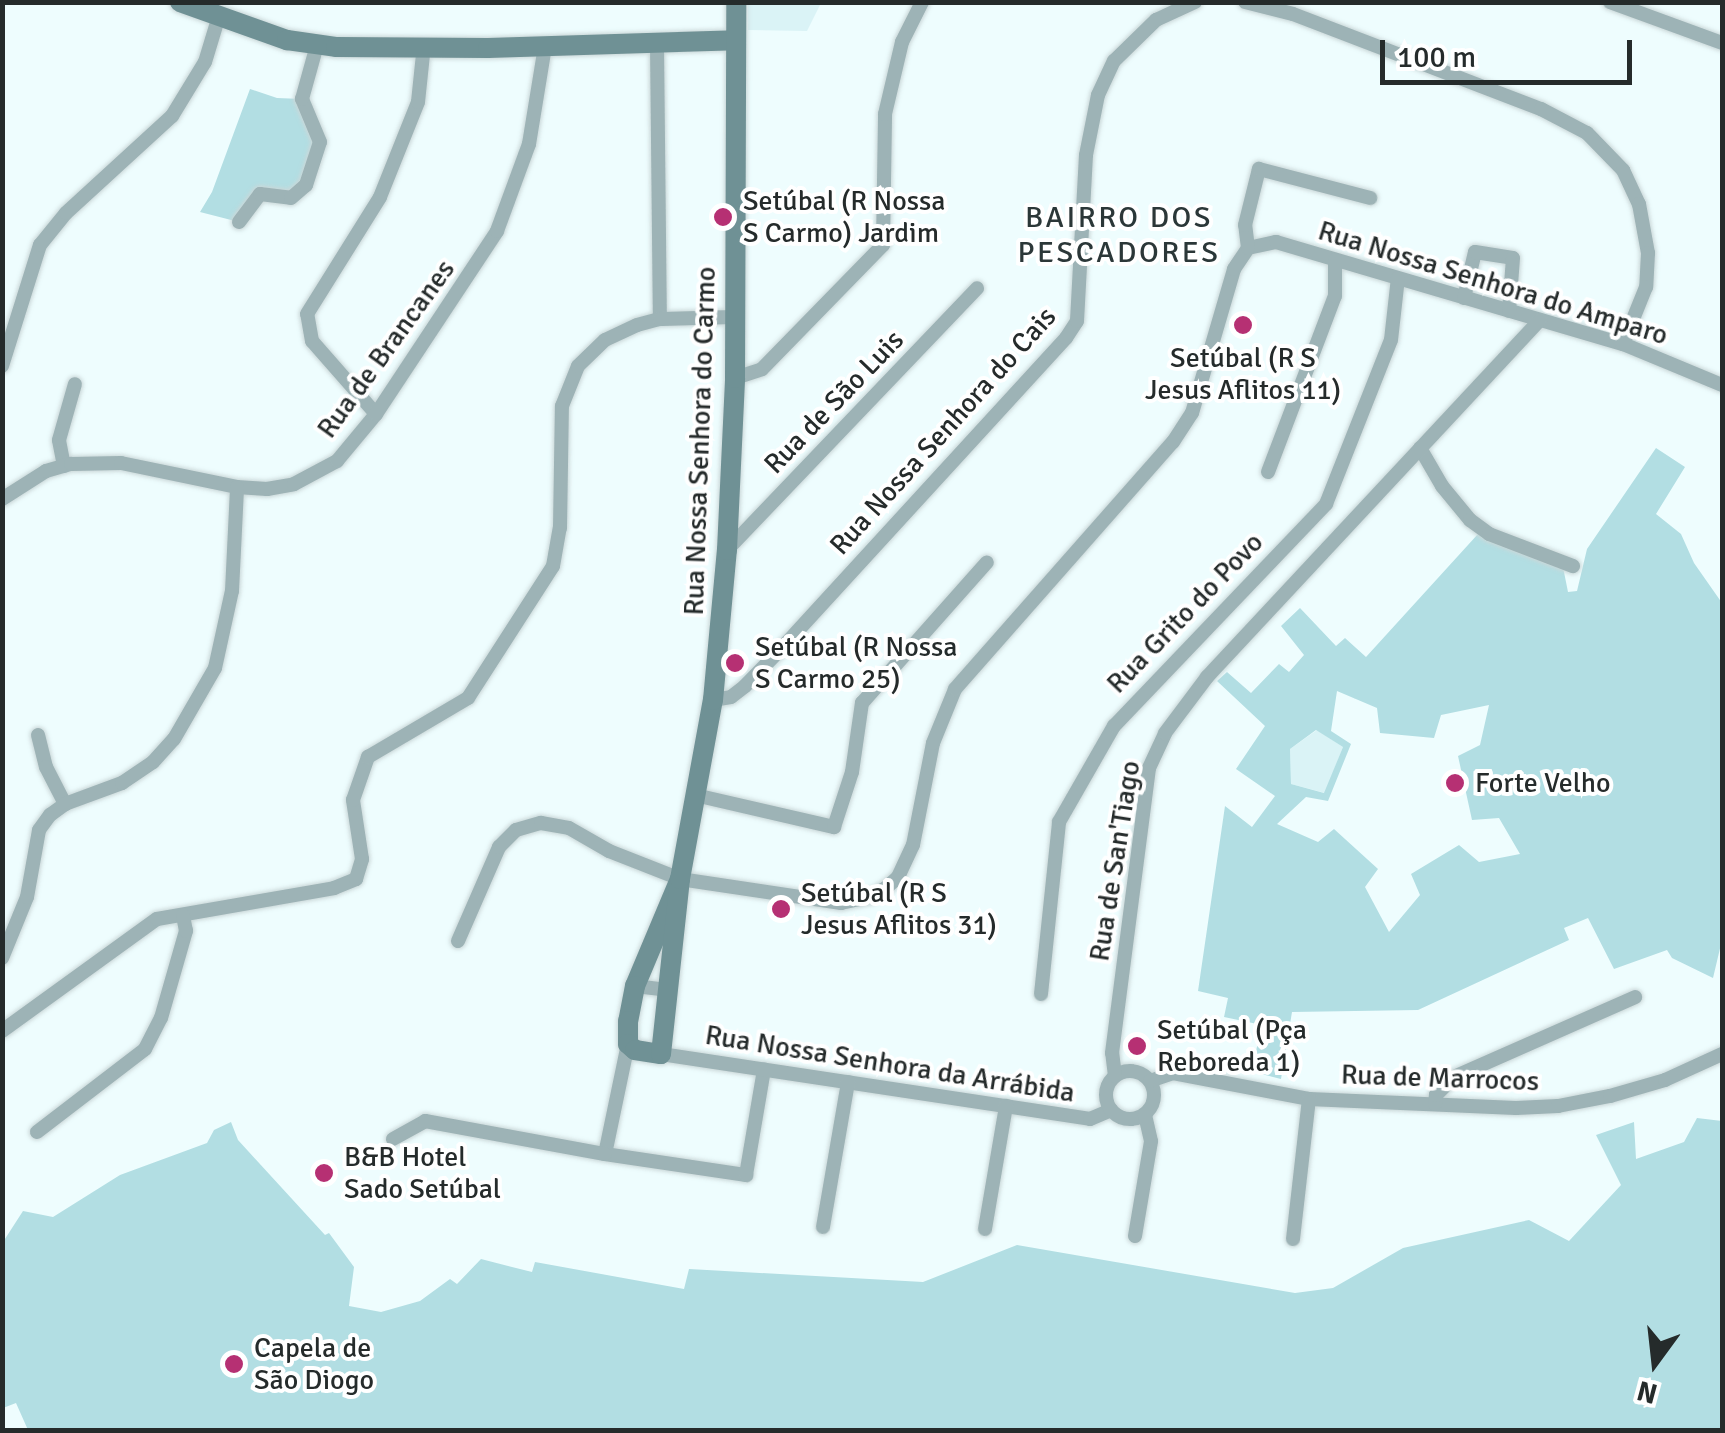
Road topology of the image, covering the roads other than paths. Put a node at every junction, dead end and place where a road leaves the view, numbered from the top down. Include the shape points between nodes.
1 (180, 2) edge
2 (736, 2) edge
3 (922, 2) edge
4 (1195, 2) edge
5 (1245, 2) edge
6 (1610, 2) edge
7 (219, 16) junction
8 (736, 40) junction
9 (1722, 43) edge
10 (657, 44) junction
11 (317, 45) junction
12 (424, 45) junction
13 (545, 46) junction
14 (1370, 198) dead end
15 (239, 222) dead end
16 (1248, 248) junction
17 (1335, 260) junction
18 (1398, 278) junction
19 (977, 288) dead end
20 (1464, 298) junction
21 (1508, 311) junction
22 (735, 317) junction
23 (660, 319) junction
24 (1540, 320) junction
25 (1623, 344) junction
26 (2, 366) edge
27 (735, 378) junction
28 (75, 384) dead end
29 (1722, 385) edge
30 (376, 414) junction
31 (1420, 448) junction
32 (64, 466) junction
33 (1268, 472) dead end
34 (237, 487) junction
35 (3, 499) edge
36 (727, 550) junction
37 (987, 562) dead end
38 (1573, 566) dead end
39 (714, 700) junction
40 (38, 735) dead end
41 (695, 794) junction
42 (65, 804) junction
43 (680, 880) junction
44 (183, 914) junction
45 (458, 941) dead end
46 (2, 958) edge
47 (635, 986) junction
48 (1041, 994) dead end
49 (667, 998) junction
50 (1634, 998) dead end
51 (8, 1026) edge
52 (644, 1050) junction
53 (1722, 1054) edge
54 (764, 1070) junction
55 (1116, 1076) junction
56 (1150, 1080) junction
57 (848, 1082) junction
58 (1310, 1098) junction
59 (1436, 1104) junction
60 (1006, 1106) junction
61 (1110, 1110) junction
62 (1145, 1115) junction
63 (37, 1132) dead end
64 (393, 1139) dead end
65 (605, 1154) junction
66 (823, 1228) dead end
67 (984, 1229) dead end
68 (1135, 1236) dead end
69 (1293, 1238) dead end

1 - 7 street
2 - 8 street, Rua Nossa Senhora do Carmo
3 - 27 street via 890,82 880,251 762,369
4 - 39 street, Rua Nossa Senhora do Cais via 1156,20 1114,61 1098,95 1086,155 1077,321 1066,338 781,649 745,686
5 - 25 street via 1491,89 1587,133 1623,170 1639,204 1648,253 1646,287
6 - 9 street
7 - 11 street
7 - 26 street via 206,62 172,116 40,245
8 - 10 street
8 - 22 street, Rua Nossa Senhora do Carmo
10 - 13 street
10 - 23 street
11 - 12 street
11 - 15 street via 302,99 320,142 306,185 291,198 260,194
12 - 13 street
12 - 30 street via 418,102 380,197 307,314 312,341
13 - 30 street, Rua de Brancanes via 529,144 497,230
14 - 16 street via 1259,169 1244,225
16 - 17 street, Rua Nossa Senhora do Amparo via 1268,241
16 - 43 street via 1234,269 1199,396 1183,428 955,689 939,722 914,846 898,877 870,897 841,903
17 - 18 street, Rua Nossa Senhora do Amparo
17 - 33 street via 1335,296
18 - 20 street, Rua Nossa Senhora do Amparo
18 - 48 street, Rua Grito do Povo via 1390,340 1326,504 1114,726 1059,822
19 - 36 street, Rua de São Luis
20 - 21 street, Rua Nossa Senhora do Amparo
20 - 21 street via 1475,252 1513,258
21 - 24 street, Rua Nossa Senhora do Amparo
22 - 23 street
22 - 27 street, Rua Nossa Senhora do Carmo
23 - 44 street via 605,340 570,380 560,424 560,528 553,566 468,698 368,758 353,800 362,859 356,879
24 - 25 street, Rua Nossa Senhora do Amparo
24 - 31 street, Rua de San'Tiago
25 - 29 street, Rua Nossa Senhora do Amparo
27 - 36 street, Rua Nossa Senhora do Carmo
28 - 32 street via 59,440
30 - 34 street, Rua de Brancanes via 337,461 315,475 267,489
31 - 38 street via 1470,520 1489,534
31 - 55 street, Rua de San'Tiago via 1206,677 1149,768 1112,1053
32 - 34 street, Rua de Brancanes via 122,463
32 - 35 street, Rua de Brancanes
34 - 42 street via 226,626 197,704 153,762 122,783
36 - 39 street, Rua Nossa Senhora do Carmo
37 - 41 street via 862,703 852,772 834,827
39 - 41 street, Rua Nossa Senhora do Carmo
40 - 42 street
41 - 43 street, Rua Nossa Senhora do Carmo
42 - 46 street via 39,830 27,897
43 - 45 street via 569,828 541,823 516,830 499,847
43 - 47 street
43 - 49 street
44 - 51 street via 144,926
44 - 63 street via 186,931 145,1049
47 - 49 street via 660,990
47 - 52 street
49 - 52 street
50 - 59 street via 1454,1077
52 - 54 street, Rua Nossa Senhora da Arrábida
52 - 65 street via 626,1070
53 - 59 street, Rua de Marrocos via 1664,1080 1558,1106
54 - 57 street, Rua Nossa Senhora da Arrábida
54 - 65 street via 746,1175
55 - 56 street via 1137,1072
55 - 61 street via 1106,1092
56 - 58 street, Rua de Marrocos via 1174,1073
56 - 62 street via 1155,1099
57 - 60 street, Rua Nossa Senhora da Arrábida
57 - 66 street
58 - 59 street, Rua de Marrocos
58 - 69 street
60 - 61 street, Rua Nossa Senhora da Arrábida via 1090,1119
60 - 67 street
61 - 62 street via 1127,1120
62 - 68 street via 1151,1140
64 - 65 street via 425,1122

